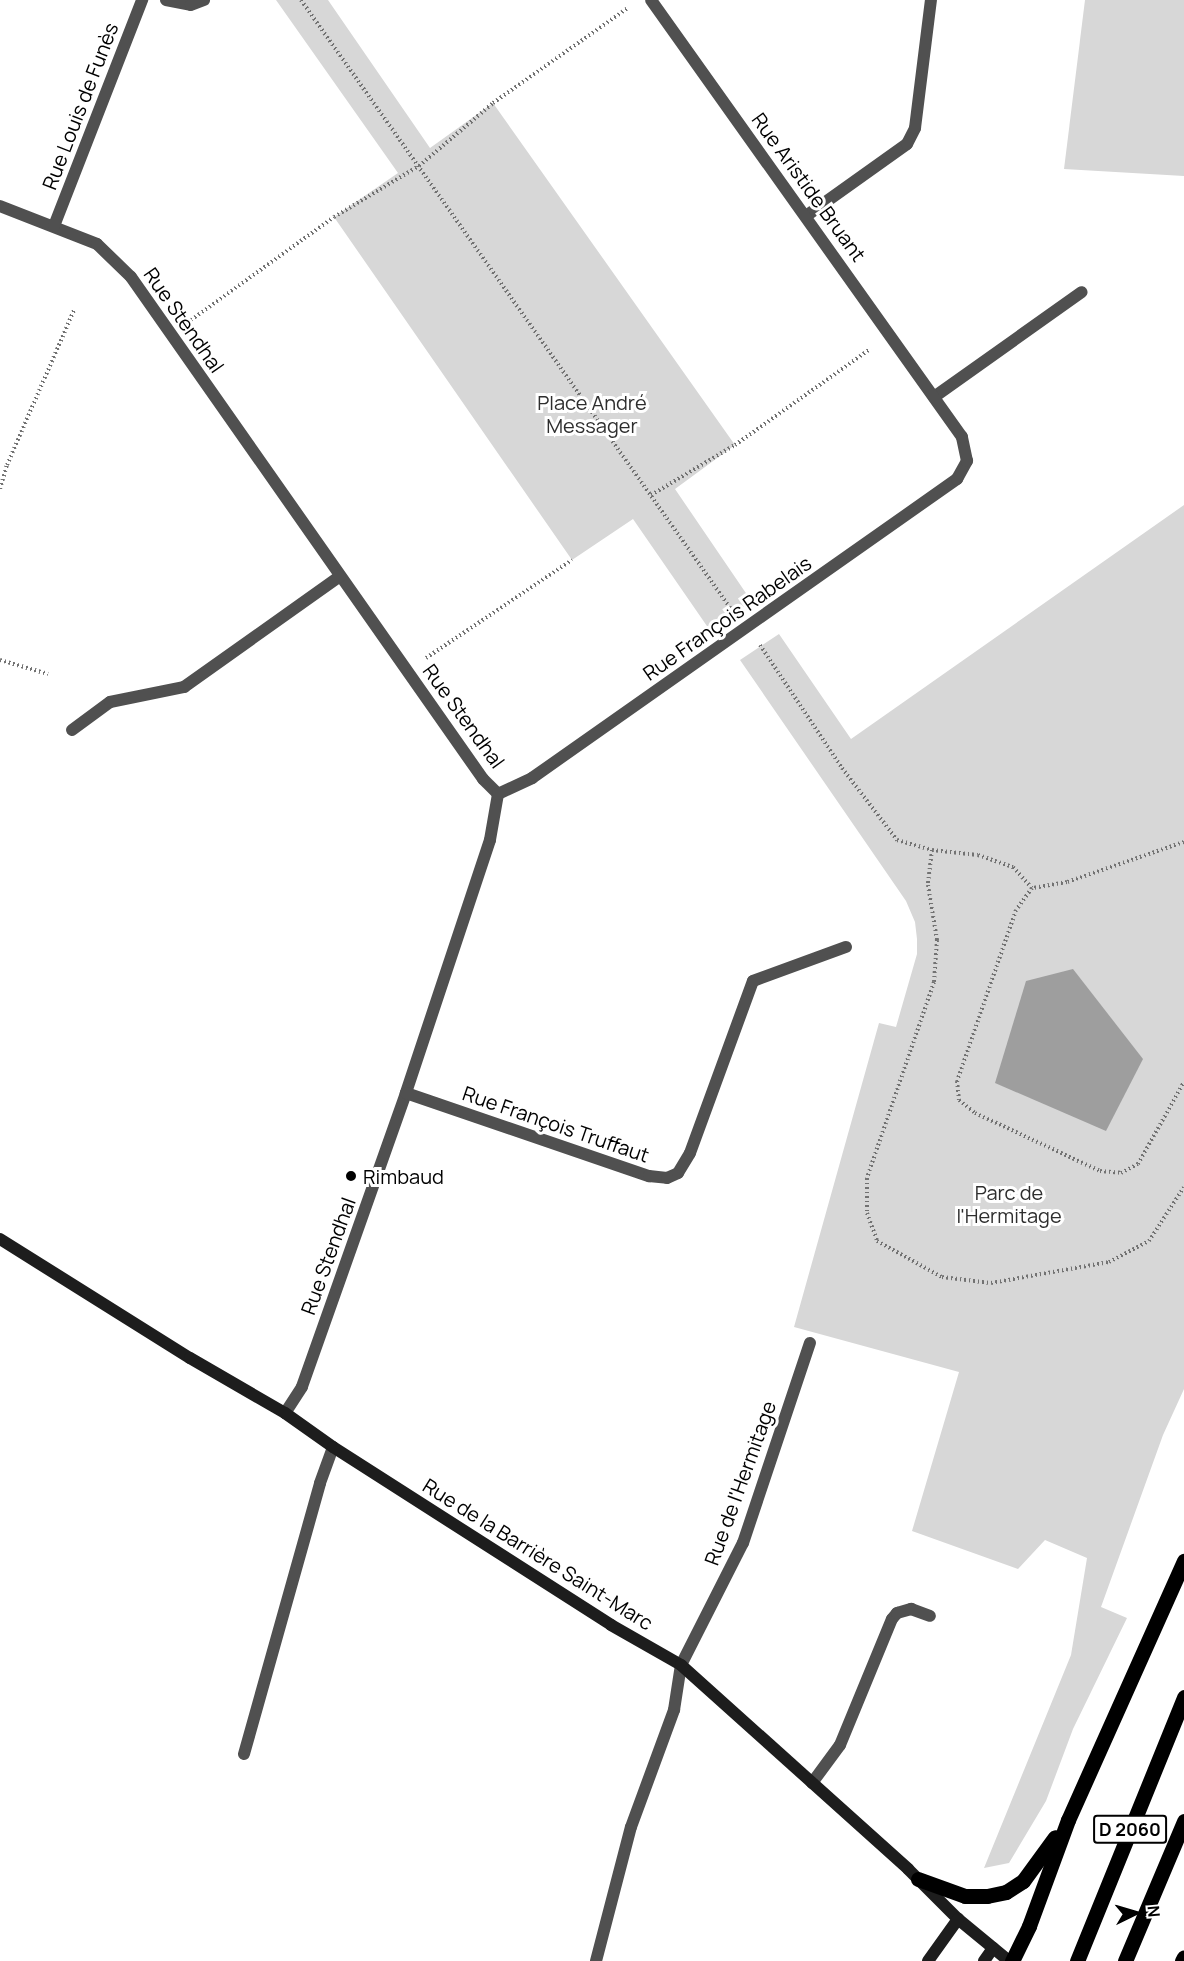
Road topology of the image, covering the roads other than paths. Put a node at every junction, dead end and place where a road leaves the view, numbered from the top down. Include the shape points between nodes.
1 (142, 0) edge
2 (166, 0) edge
3 (204, 0) edge
4 (651, 0) edge
5 (931, 0) edge
6 (0, 206) edge
7 (806, 216) junction
8 (54, 226) junction
9 (1082, 292) dead end
10 (934, 398) junction
11 (967, 461) joint
12 (340, 576) junction
13 (72, 730) dead end
14 (498, 794) junction
15 (846, 947) dead end
16 (406, 1093) junction
17 (0, 1239) edge
18 (810, 1343) dead end
19 (285, 1413) junction
20 (333, 1447) junction
21 (1184, 1562) edge
22 (930, 1616) dead end
23 (681, 1665) junction
24 (1184, 1697) edge
25 (244, 1754) dead end
26 (812, 1783) junction
27 (1068, 1820) junction
28 (1184, 1821) edge
29 (918, 1879) junction
30 (958, 1919) junction
31 (993, 1948) junction
32 (596, 1961) edge
33 (928, 1961) edge
34 (984, 1961) edge
35 (1011, 1961) edge
36 (1077, 1961) edge
37 (1125, 1961) edge

1 - 8 street, Rue Louis de Funès
2 - 3 street via 191,5
4 - 7 street, Rue Aristide Bruant
5 - 7 street via 915,128 907,144
6 - 8 street, Rue Stendhal
7 - 10 street, Rue Aristide Bruant
8 - 12 street, Rue Stendhal via 97,244 131,277
9 - 10 street
10 - 11 street, Rue Aristide Bruant via 962,437
11 - 14 street, Rue François Rabelais via 957,479 532,778
12 - 13 street via 184,687 111,702
12 - 14 street, Rue Stendhal
14 - 16 street, Rue Stendhal via 490,840
15 - 16 street, Rue François Truffaut via 753,981 690,1153 678,1173 667,1178 649,1176
16 - 19 street, Rue Stendhal via 302,1387
17 - 19 main road, Rue de la Barrière Saint-Marc
18 - 23 street, Rue de l'Hermitage via 743,1543
19 - 20 main road, Rue de la Barrière Saint-Marc
20 - 23 main road, Rue de la Barrière Saint-Marc via 611,1625
20 - 25 street
21 - 27 main road
22 - 26 street via 911,1609 892,1619 840,1745
23 - 26 main road, Rue de la Barrière Saint-Marc
23 - 32 street, Rue de l'Hermitage via 674,1710 631,1827
24 - 36 main road, D 2060
26 - 29 main road, Rue de la Barrière Saint-Marc
27 - 29 main road via 1015,1888 987,1896 965,1896
27 - 35 main road via 1029,1926
28 - 37 main road, D 2060
29 - 30 main road, Rue de la Barrière Saint-Marc
30 - 31 main road, Rue de la Barrière Saint-Marc
30 - 33 main road
31 - 34 main road
31 - 35 main road, Rue de la Barrière Saint-Marc

